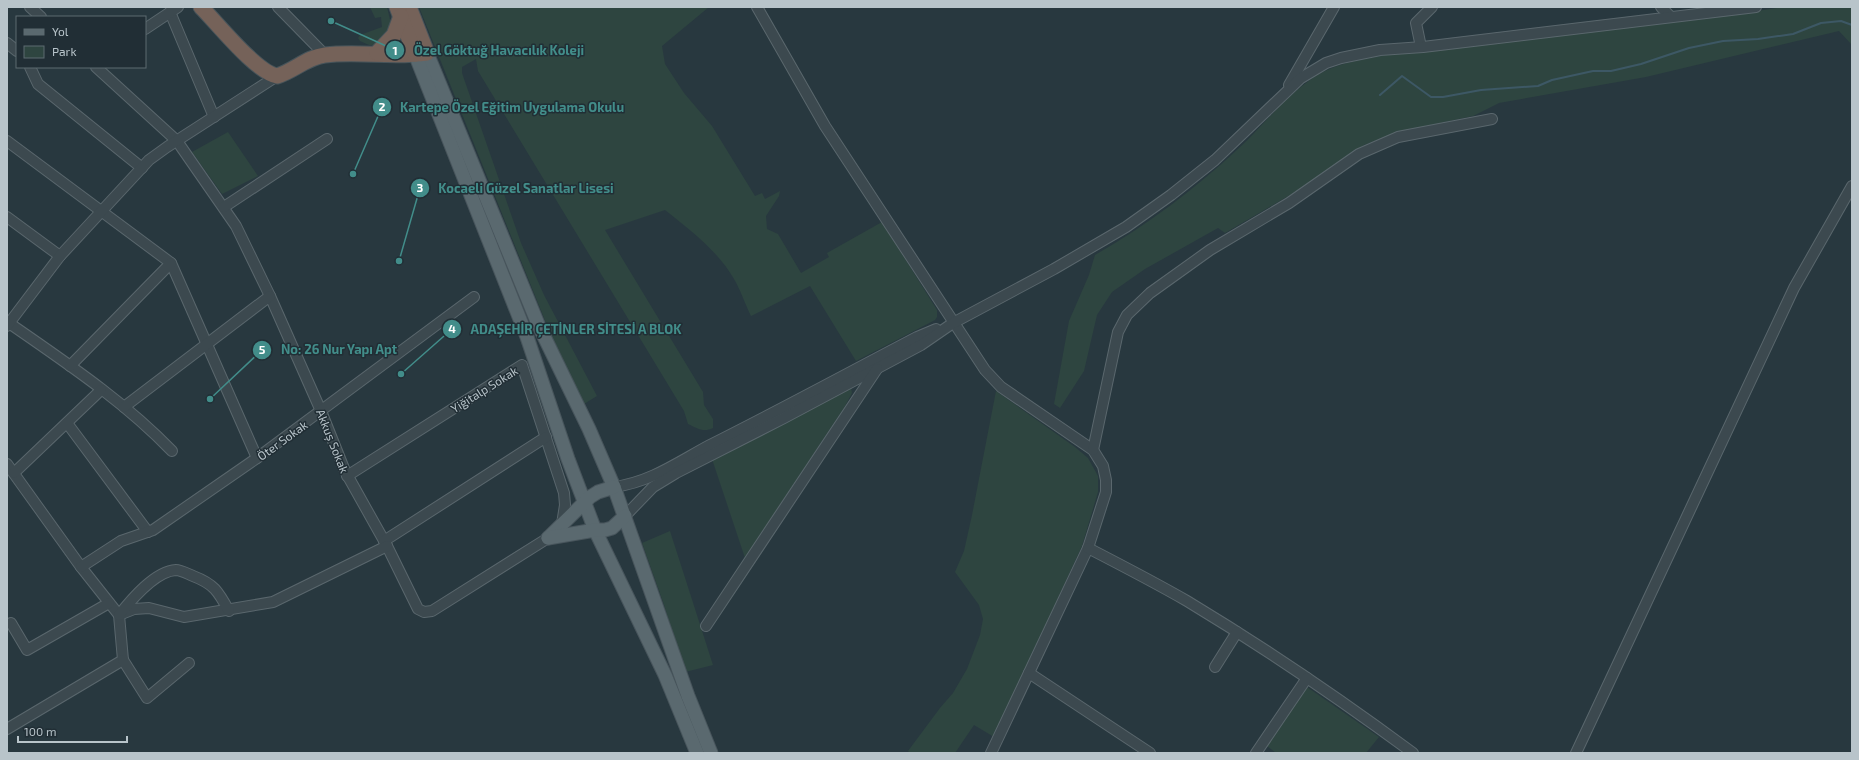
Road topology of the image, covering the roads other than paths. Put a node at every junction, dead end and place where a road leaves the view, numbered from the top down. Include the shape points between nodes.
1 (30, 7) edge
2 (201, 7) edge
3 (278, 7) edge
4 (758, 7) edge
5 (1334, 7) edge
6 (1432, 7) edge
7 (1661, 7) edge
8 (1756, 7) edge
9 (174, 10) edge
10 (402, 10) edge
11 (40, 16) edge
12 (1671, 17) junction
13 (146, 28) edge
14 (7, 43) edge
15 (1421, 47) junction
16 (419, 48) junction
17 (16, 50) edge
18 (377, 53) junction
19 (325, 55) junction
20 (30, 68) edge
21 (97, 68) edge
22 (277, 76) junction
23 (1286, 90) junction
24 (214, 117) junction
25 (1492, 119) dead end
26 (328, 139) dead end
27 (177, 140) junction
28 (7, 141) edge
29 (142, 168) junction
30 (1852, 186) edge
31 (224, 207) junction
32 (102, 211) junction
33 (7, 217) edge
34 (60, 256) junction
35 (171, 262) junction
36 (270, 296) junction
37 (474, 297) dead end
38 (953, 323) junction
39 (8, 325) edge
40 (207, 344) junction
41 (532, 350) junction
42 (522, 365) junction
43 (70, 366) junction
44 (878, 367) junction
45 (101, 390) junction
46 (124, 407) junction
47 (321, 411) junction
48 (67, 423) junction
49 (546, 437) junction
50 (1093, 450) junction
51 (172, 451) dead end
52 (257, 458) junction
53 (7, 464) edge
54 (14, 474) junction
55 (347, 476) junction
56 (614, 487) junction
57 (585, 503) junction
58 (625, 516) junction
59 (562, 524) junction
60 (595, 530) junction
61 (148, 532) junction
62 (548, 538) junction
63 (386, 544) junction
64 (1088, 548) junction
65 (81, 567) junction
66 (109, 603) junction
67 (229, 610) junction
68 (119, 615) junction
69 (11, 623) dead end
70 (706, 626) dead end
71 (1236, 632) junction
72 (123, 660) junction
73 (188, 663) dead end
74 (1215, 667) dead end
75 (1029, 673) junction
76 (1307, 678) junction
77 (7, 729) edge
78 (1406, 751) edge
79 (697, 753) edge
80 (711, 753) edge
81 (992, 753) edge
82 (1150, 753) edge
83 (1256, 753) edge
84 (1576, 753) edge

1 - 11 street
2 - 22 highway via 258,66
3 - 19 street
4 - 38 street via 825,126
5 - 23 street
6 - 15 street via 1416,23
7 - 12 street
8 - 12 street
9 - 13 street
9 - 24 street
10 - 16 highway
10 - 18 highway via 394,35
12 - 15 street
14 - 17 street
15 - 23 street via 1375,51 1341,58 1307,74
16 - 18 highway
16 - 41 main road
16 - 56 main road via 538,324
18 - 19 highway
19 - 22 highway via 304,62
20 - 29 street via 38,84
21 - 27 street, Akkuş Sokak
22 - 24 street
23 - 38 street via 1215,160 1148,213 1081,254
24 - 27 street
25 - 50 street via 1420,131 1398,137 1359,154 1290,204 1210,250 1150,293 1127,316 1118,332
26 - 31 street
27 - 29 street
27 - 31 street, Akkuş Sokak
28 - 32 street
29 - 32 street
30 - 84 street via 1794,288
31 - 36 street, Akkuş Sokak
32 - 34 street
32 - 35 street
33 - 34 street
34 - 39 street
35 - 40 street
35 - 43 street
36 - 40 street
36 - 47 street, Akkuş Sokak
37 - 47 street, Öter Sokak
38 - 44 street via 920,345
38 - 50 street via 985,370 1001,387
38 - 56 street via 917,337 650,478
39 - 43 street
40 - 46 street
40 - 52 street
41 - 42 street
41 - 57 main road
42 - 49 street, Yiğitalp Sokak
42 - 55 street, Yiğitalp Sokak
43 - 45 street
44 - 58 street via 662,481 642,497
44 - 70 street
45 - 46 street
45 - 48 street
46 - 51 street
47 - 52 street, Öter Sokak
47 - 55 street, Akkuş Sokak
48 - 54 street
48 - 61 street
49 - 59 street, Yiğitalp Sokak via 564,493
49 - 63 street
50 - 64 street via 1103,466 1106,492
52 - 61 street, Öter Sokak
53 - 54 street
54 - 65 street
55 - 63 street, Akkuş Sokak
56 - 57 main road via 598,492
56 - 58 main road
57 - 59 main road
57 - 60 main road
58 - 60 main road via 612,528
58 - 80 main road via 688,696
59 - 62 main road
60 - 62 main road
60 - 79 main road via 665,676
61 - 65 street, Öter Sokak via 122,541
62 - 63 street, Akkuş Sokak via 428,612 418,609
63 - 67 street via 273,602
64 - 71 street via 1186,601
64 - 75 street
65 - 66 street
66 - 68 street
66 - 69 street via 28,650
67 - 68 street via 184,618 140,608
67 - 68 street via 215,588 206,581 176,570 153,580
68 - 72 street
71 - 74 street
71 - 76 street
72 - 73 street via 147,698
72 - 77 street
75 - 81 street
75 - 82 street
76 - 78 street
76 - 83 street

